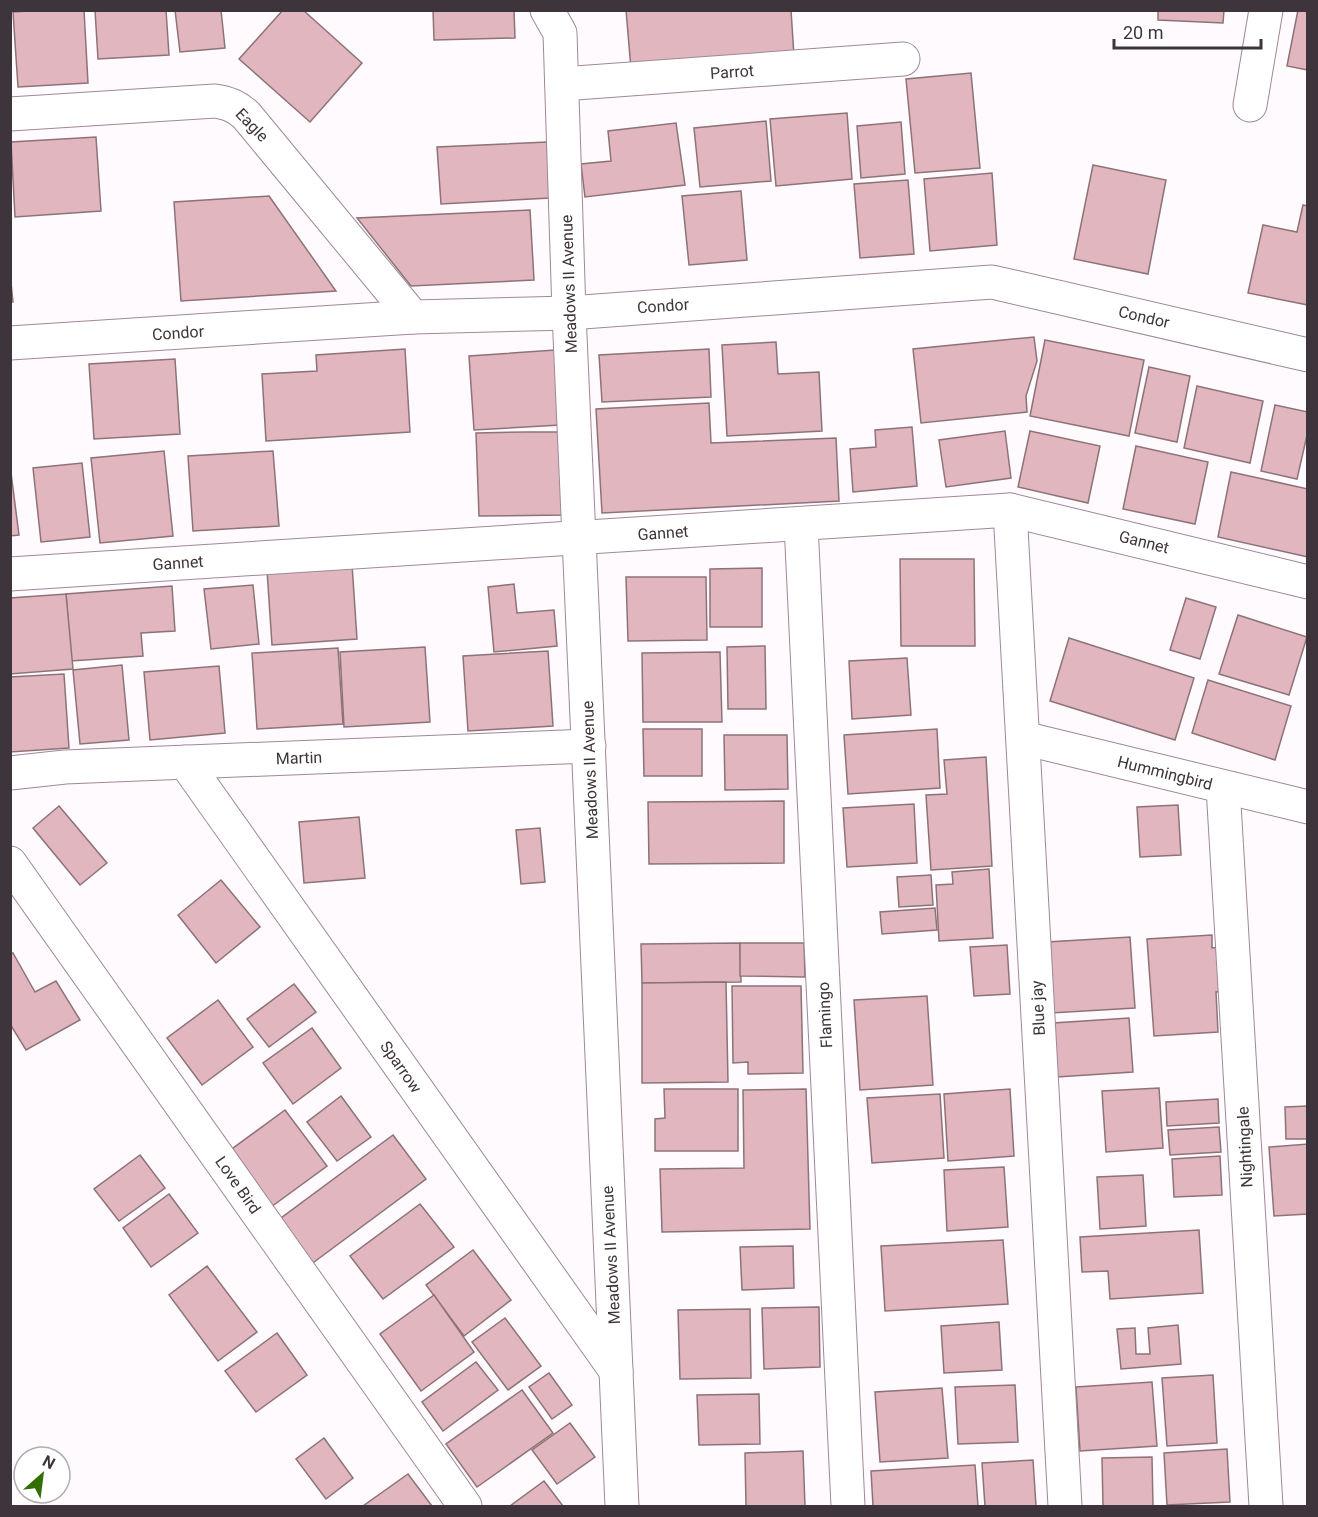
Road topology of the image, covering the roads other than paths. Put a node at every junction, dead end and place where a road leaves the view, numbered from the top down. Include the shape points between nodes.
1 (1266, 10) edge
2 (560, 18) edge
3 (903, 59) dead end
4 (562, 84) junction
5 (1250, 105) dead end
6 (10, 114) edge
7 (569, 313) junction
8 (413, 317) junction
9 (10, 344) edge
10 (1308, 355) edge
11 (1010, 510) junction
12 (801, 524) junction
13 (580, 539) junction
14 (10, 574) edge
15 (1308, 582) edge
16 (1023, 738) junction
17 (589, 746) junction
18 (185, 762) junction
19 (10, 773) edge
20 (1222, 787) junction
21 (1308, 807) edge
22 (10, 863) edge
23 (616, 1371) junction
24 (465, 1506) edge
25 (622, 1506) edge
26 (848, 1506) edge
27 (1065, 1506) edge
28 (1266, 1506) edge

1 - 5 street
2 - 4 street, Meadows II Avenue
3 - 4 street, Parrot
4 - 7 street, Meadows II Avenue
6 - 8 street, Eagle via 215,101 238,108
7 - 8 street, Condor
7 - 10 street, Condor via 992,282
7 - 13 street, Meadows II Avenue
8 - 9 street, Condor
11 - 12 street, Gannet
11 - 15 street, Gannet
11 - 16 street, Blue jay
12 - 13 street, Gannet
12 - 26 street, Flamingo
13 - 14 street, Gannet
13 - 17 street, Meadows II Avenue
16 - 20 street, Hummingbird
16 - 27 street, Blue jay
17 - 18 street, Martin
17 - 23 street, Meadows II Avenue
18 - 19 street, Martin
18 - 23 street, Sparrow
20 - 21 street, Hummingbird
20 - 28 street, Nightingale
22 - 24 street, Love Bird
23 - 25 street, Meadows II Avenue

